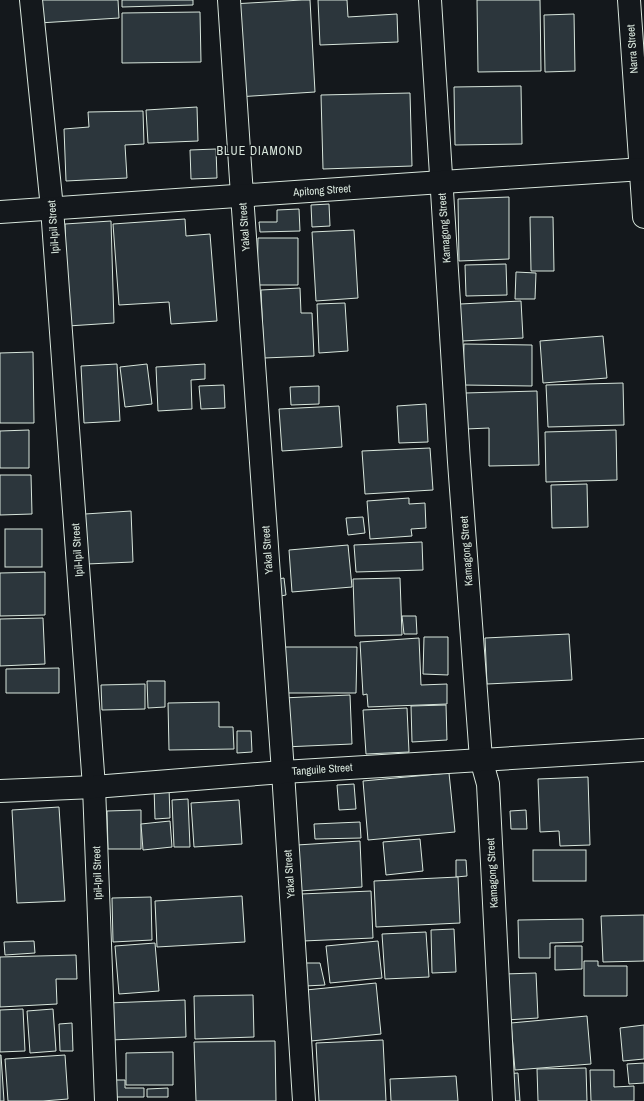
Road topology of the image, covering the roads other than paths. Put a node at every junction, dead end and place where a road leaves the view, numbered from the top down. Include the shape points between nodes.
1 (31, 0) edge
2 (229, 0) edge
3 (430, 0) edge
4 (629, 0) edge
5 (642, 169) edge
6 (442, 182) junction
7 (242, 195) junction
8 (52, 208) junction
9 (0, 212) edge
10 (644, 218) edge
11 (644, 750) edge
12 (481, 759) junction
13 (283, 772) junction
14 (94, 787) junction
15 (0, 791) edge
16 (106, 1101) edge
17 (304, 1101) edge
18 (504, 1101) edge

1 - 8 street, Ipil-Ipil Street
2 - 7 street, Yakal Street
3 - 6 street, Kamagong Street
4 - 5 street, Narra Street
5 - 6 street, Apitong Street
5 - 10 street, Narra Street
6 - 7 street, Apitong Street
6 - 12 street, Kamagong Street
7 - 8 street, Apitong Street
7 - 13 street, Yakal Street
8 - 9 street, Apitong Street
8 - 14 street, Ipil-Ipil Street
11 - 12 street, Tanguile Street
12 - 13 street, Tanguile Street
12 - 18 street, Kamagong Street via 488,784
13 - 14 street, Tanguile Street
13 - 17 street, Yakal Street
14 - 15 street, Tanguile Street
14 - 16 street, Ipil-Ipil Street

